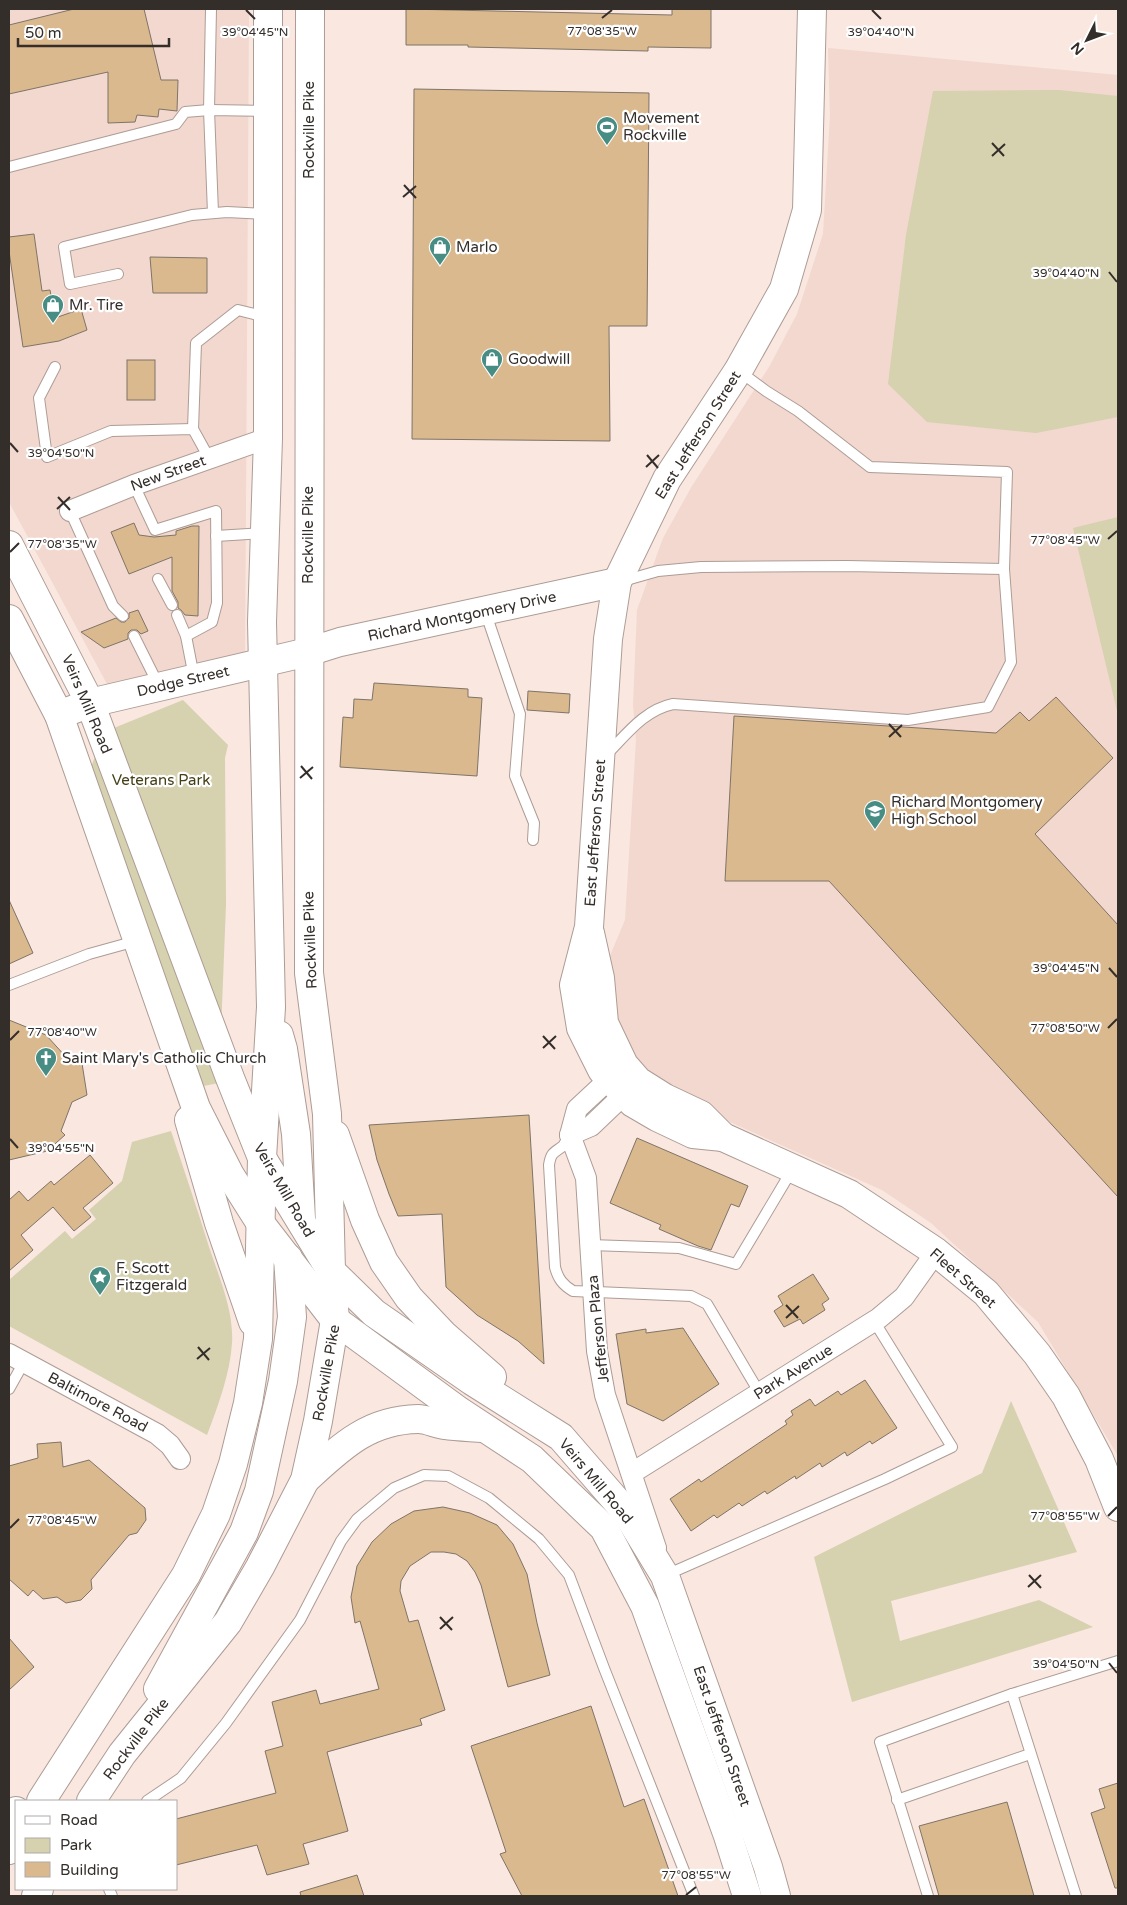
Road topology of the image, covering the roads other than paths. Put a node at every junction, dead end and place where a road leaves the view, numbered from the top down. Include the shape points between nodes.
1 (211, 9) edge
2 (268, 9) edge
3 (310, 9) edge
4 (812, 9) edge
5 (210, 110) junction
6 (268, 111) junction
7 (9, 167) edge
8 (213, 213) junction
9 (268, 214) junction
10 (118, 274) dead end
11 (268, 318) junction
12 (55, 367) dead end
13 (738, 371) junction
14 (193, 429) junction
15 (268, 438) junction
16 (209, 458) junction
17 (134, 485) junction
18 (70, 511) joint
19 (266, 533) junction
20 (216, 536) junction
21 (9, 545) edge
22 (1004, 569) junction
23 (158, 579) dead end
24 (618, 582) junction
25 (172, 605) dead end
26 (485, 611) junction
27 (177, 615) dead end
28 (123, 616) dead end
29 (9, 619) edge
30 (134, 636) dead end
31 (186, 636) junction
32 (308, 652) junction
33 (263, 662) junction
34 (194, 678) junction
35 (160, 687) junction
36 (90, 703) junction
37 (59, 715) junction
38 (600, 761) junction
39 (533, 840) dead end
40 (137, 940) junction
41 (9, 985) edge
42 (271, 1008) junction
43 (165, 1021) junction
44 (624, 1080) junction
45 (327, 1114) junction
46 (570, 1135) junction
47 (262, 1158) junction
48 (792, 1170) junction
49 (261, 1224) junction
50 (302, 1224) junction
51 (590, 1245) junction
52 (936, 1252) junction
53 (289, 1263) junction
54 (331, 1271) junction
55 (593, 1291) junction
56 (335, 1320) junction
57 (874, 1321) junction
58 (258, 1339) junction
59 (16, 1358) edge
60 (9, 1390) edge
61 (759, 1392) junction
62 (483, 1428) junction
63 (561, 1437) junction
64 (180, 1458) dead end
65 (632, 1473) junction
66 (305, 1480) junction
67 (1118, 1507) edge
68 (665, 1576) junction
69 (645, 1606) joint
70 (1118, 1661) edge
71 (1012, 1694) junction
72 (122, 1754) junction
73 (1030, 1754) junction
74 (40, 1797) edge
75 (92, 1800) edge
76 (148, 1800) edge
77 (897, 1800) junction
78 (694, 1896) edge
79 (747, 1896) edge
80 (776, 1896) edge
81 (928, 1896) edge
82 (1076, 1896) edge

1 - 5 lane
2 - 6 main road
3 - 32 main road, Rockville Pike
4 - 13 main road, East Jefferson Street via 807,210 784,290
5 - 6 lane
5 - 7 lane via 185,112 176,124
5 - 8 lane
6 - 9 main road
8 - 9 lane
8 - 10 lane via 192,215 64,247 70,284
9 - 11 main road
11 - 14 lane via 238,310 196,343
11 - 15 main road
12 - 14 lane via 39,398 47,457 111,431
13 - 22 lane via 798,410 870,467 1007,472
13 - 24 main road, East Jefferson Street via 667,479
14 - 16 lane
15 - 16 street, New Street
15 - 19 main road
16 - 17 street, New Street
17 - 18 street, New Street
17 - 20 lane via 155,530 216,511
18 - 28 lane via 114,606
19 - 20 lane
19 - 33 main road
20 - 31 lane via 217,603 212,622
21 - 36 main road, Veirs Mill Road
22 - 24 lane via 701,567 658,571
22 - 38 lane via 1011,662 988,708 908,720 673,704 645,716
23 - 25 lane
24 - 26 main road, Richard Montgomery Drive
24 - 38 main road, East Jefferson Street via 608,639
26 - 32 main road, Richard Montgomery Drive via 340,642
26 - 39 lane via 520,714 515,776 534,823
27 - 31 lane
29 - 37 main road, Veirs Mill Road
30 - 35 lane
31 - 34 lane
32 - 33 main road, Dodge Street
32 - 45 main road, Rockville Pike via 309,973
33 - 34 main road, Dodge Street
33 - 42 main road
34 - 35 main road, Dodge Street
35 - 36 main road, Dodge Street
36 - 37 main road, Dodge Street
36 - 47 main road, Veirs Mill Road
37 - 40 main road, Veirs Mill Road
38 - 44 main road, East Jefferson Street via 589,927 600,978 604,1023
40 - 41 lane via 89,954
40 - 43 main road, Veirs Mill Road
42 - 47 main road
42 - 50 main road via 283,1049 296,1134
43 - 49 main road, Veirs Mill Road via 196,1108 230,1175
43 - 58 main road via 195,1144
44 - 46 street via 591,1126
44 - 48 main road, Fleet Street via 633,1102 657,1117 693,1134 723,1137
45 - 54 main road, Rockville Pike
45 - 63 main road via 373,1238 384,1262 409,1298 444,1335
46 - 51 street, Jefferson Plaza via 586,1178
46 - 55 lane via 551,1156 549,1165 555,1267 564,1286 573,1291
47 - 49 main road
47 - 50 main road, Veirs Mill Road
47 - 53 main road via 283,1228
48 - 51 lane via 736,1264 679,1248
48 - 52 main road, Fleet Street via 848,1194
49 - 53 main road, Veirs Mill Road
49 - 58 main road
50 - 54 main road, Veirs Mill Road
50 - 56 main road
51 - 55 street, Jefferson Plaza
52 - 57 street, Park Avenue via 904,1297
52 - 67 main road, Fleet Street via 986,1293 1037,1354 1066,1396 1099,1459
53 - 56 main road, Veirs Mill Road
53 - 72 main road via 292,1316 283,1381 259,1491 244,1532
54 - 56 main road, Rockville Pike
54 - 63 main road, Veirs Mill Road via 374,1313 472,1381
55 - 61 lane via 691,1296 706,1304
55 - 65 street, Jefferson Plaza via 605,1395
56 - 62 main road, Veirs Mill Road
56 - 66 main road, Rockville Pike
57 - 61 street, Park Avenue
57 - 68 lane via 952,1448
58 - 74 main road via 248,1402 233,1464 216,1514 186,1575
59 - 60 lane
59 - 64 street, Baltimore Road via 157,1434
61 - 65 street, Park Avenue
62 - 66 main road via 419,1419 378,1425 344,1445
62 - 69 main road, Veirs Mill Road via 532,1459 604,1528
63 - 68 main road, Veirs Mill Road via 626,1512
65 - 68 street, Jefferson Plaza
66 - 72 main road, Rockville Pike via 228,1622
68 - 80 main road, East Jefferson Street
69 - 79 main road, East Jefferson Street
70 - 71 lane
71 - 73 lane
71 - 77 lane via 880,1742
72 - 75 main road, Rockville Pike
73 - 77 lane
73 - 82 lane
76 - 78 lane via 181,1778 226,1723 300,1620 340,1541 358,1519 394,1488 424,1475 448,1476 489,1498 539,1539 569,1575
77 - 81 lane

